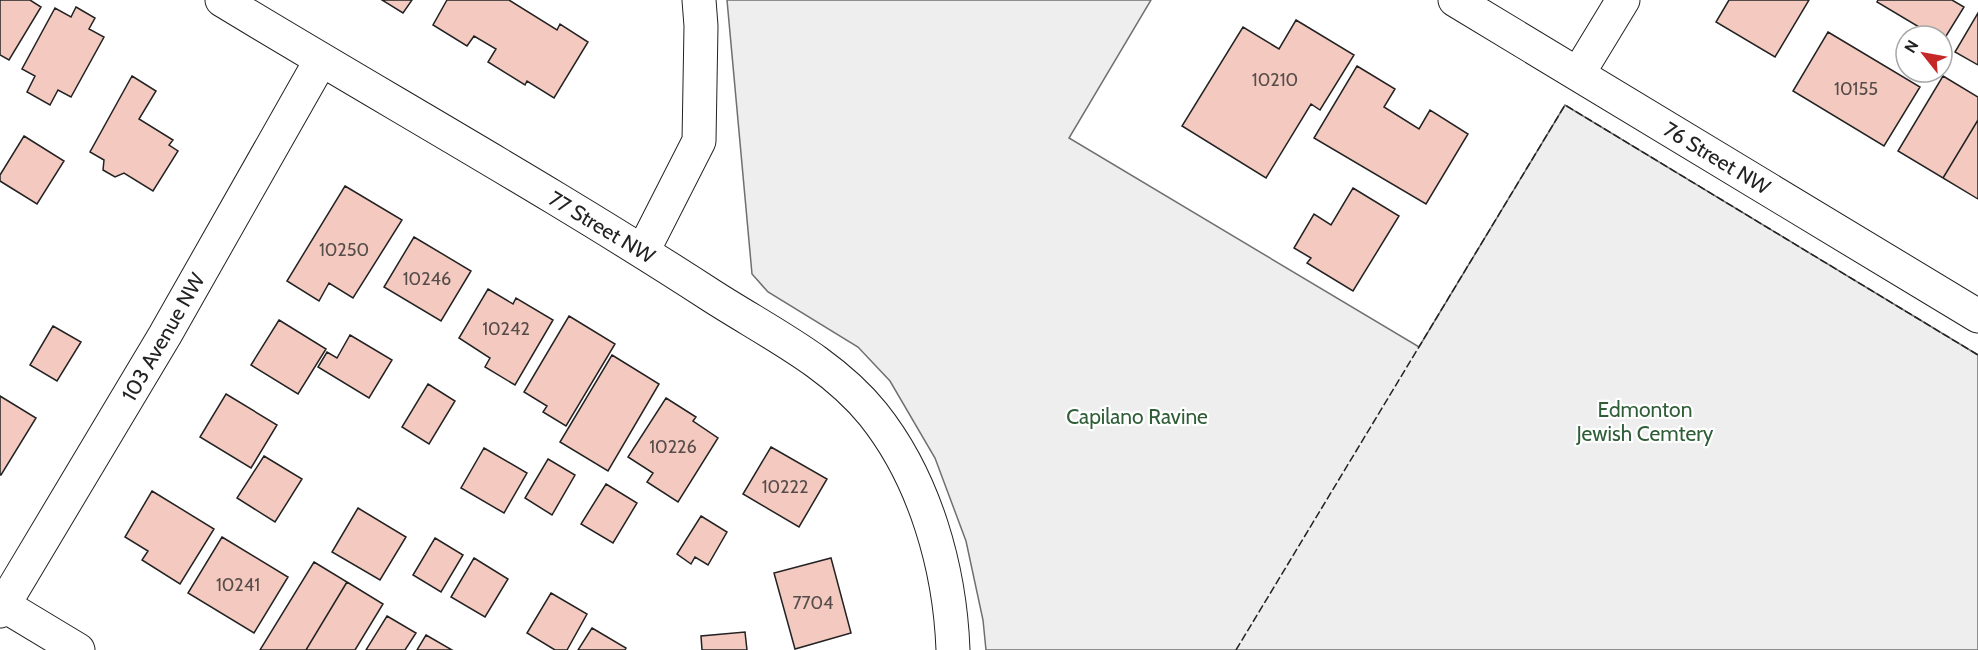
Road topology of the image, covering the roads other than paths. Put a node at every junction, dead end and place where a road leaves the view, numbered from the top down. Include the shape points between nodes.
1 (222, 0) edge
2 (699, 0) edge
3 (1455, 0) edge
4 (1623, 0) edge
5 (321, 60) junction
6 (1578, 74) junction
7 (643, 251) junction
8 (1978, 316) edge
9 (1, 606) edge
10 (78, 650) edge
11 (953, 650) edge

1 - 5 street, 77 Street NW
2 - 7 street via 699,141
3 - 6 street, 76 Street NW
4 - 6 street
5 - 7 street, 77 Street NW
5 - 9 street, 103 Avenue NW via 165,335
6 - 8 street, 76 Street NW
7 - 11 street, 77 Street NW via 777,335 849,387 873,414 895,445 927,512 944,574
9 - 10 street

